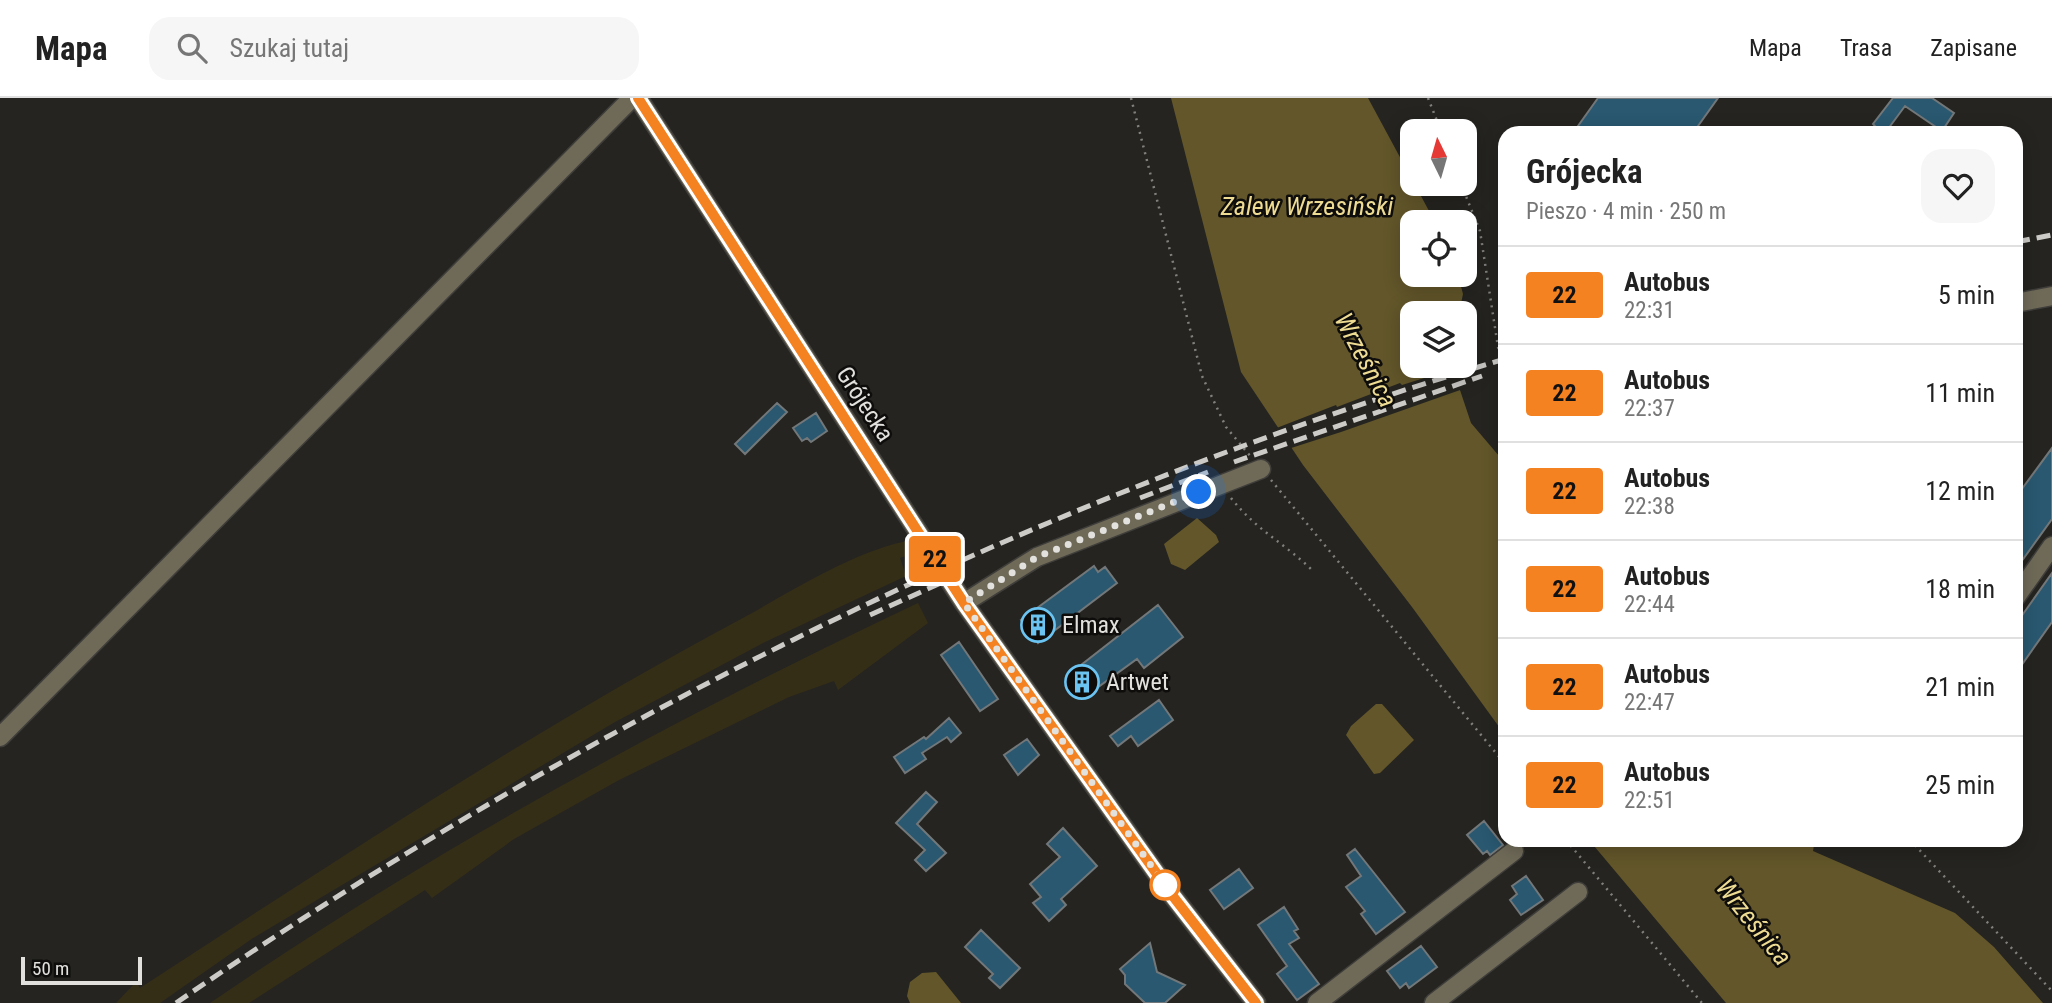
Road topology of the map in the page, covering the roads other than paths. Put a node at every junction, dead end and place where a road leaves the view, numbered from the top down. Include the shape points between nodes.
1 (635, 98) edge
2 (2052, 296) edge
3 (2023, 302) edge
4 (1261, 469) road end
5 (2052, 546) edge
6 (2023, 587) edge
7 (964, 603) junction
8 (0, 737) edge
9 (1514, 851) dead end
10 (1578, 892) dead end
11 (1256, 1003) edge
12 (1317, 1003) edge
13 (1434, 1003) edge

1 - 7 street, Grójecka
1 - 8 street
2 - 3 street
4 - 7 street via 1037,557
5 - 6 street
7 - 11 street, Grójecka via 1172,895
9 - 12 street
10 - 13 street

